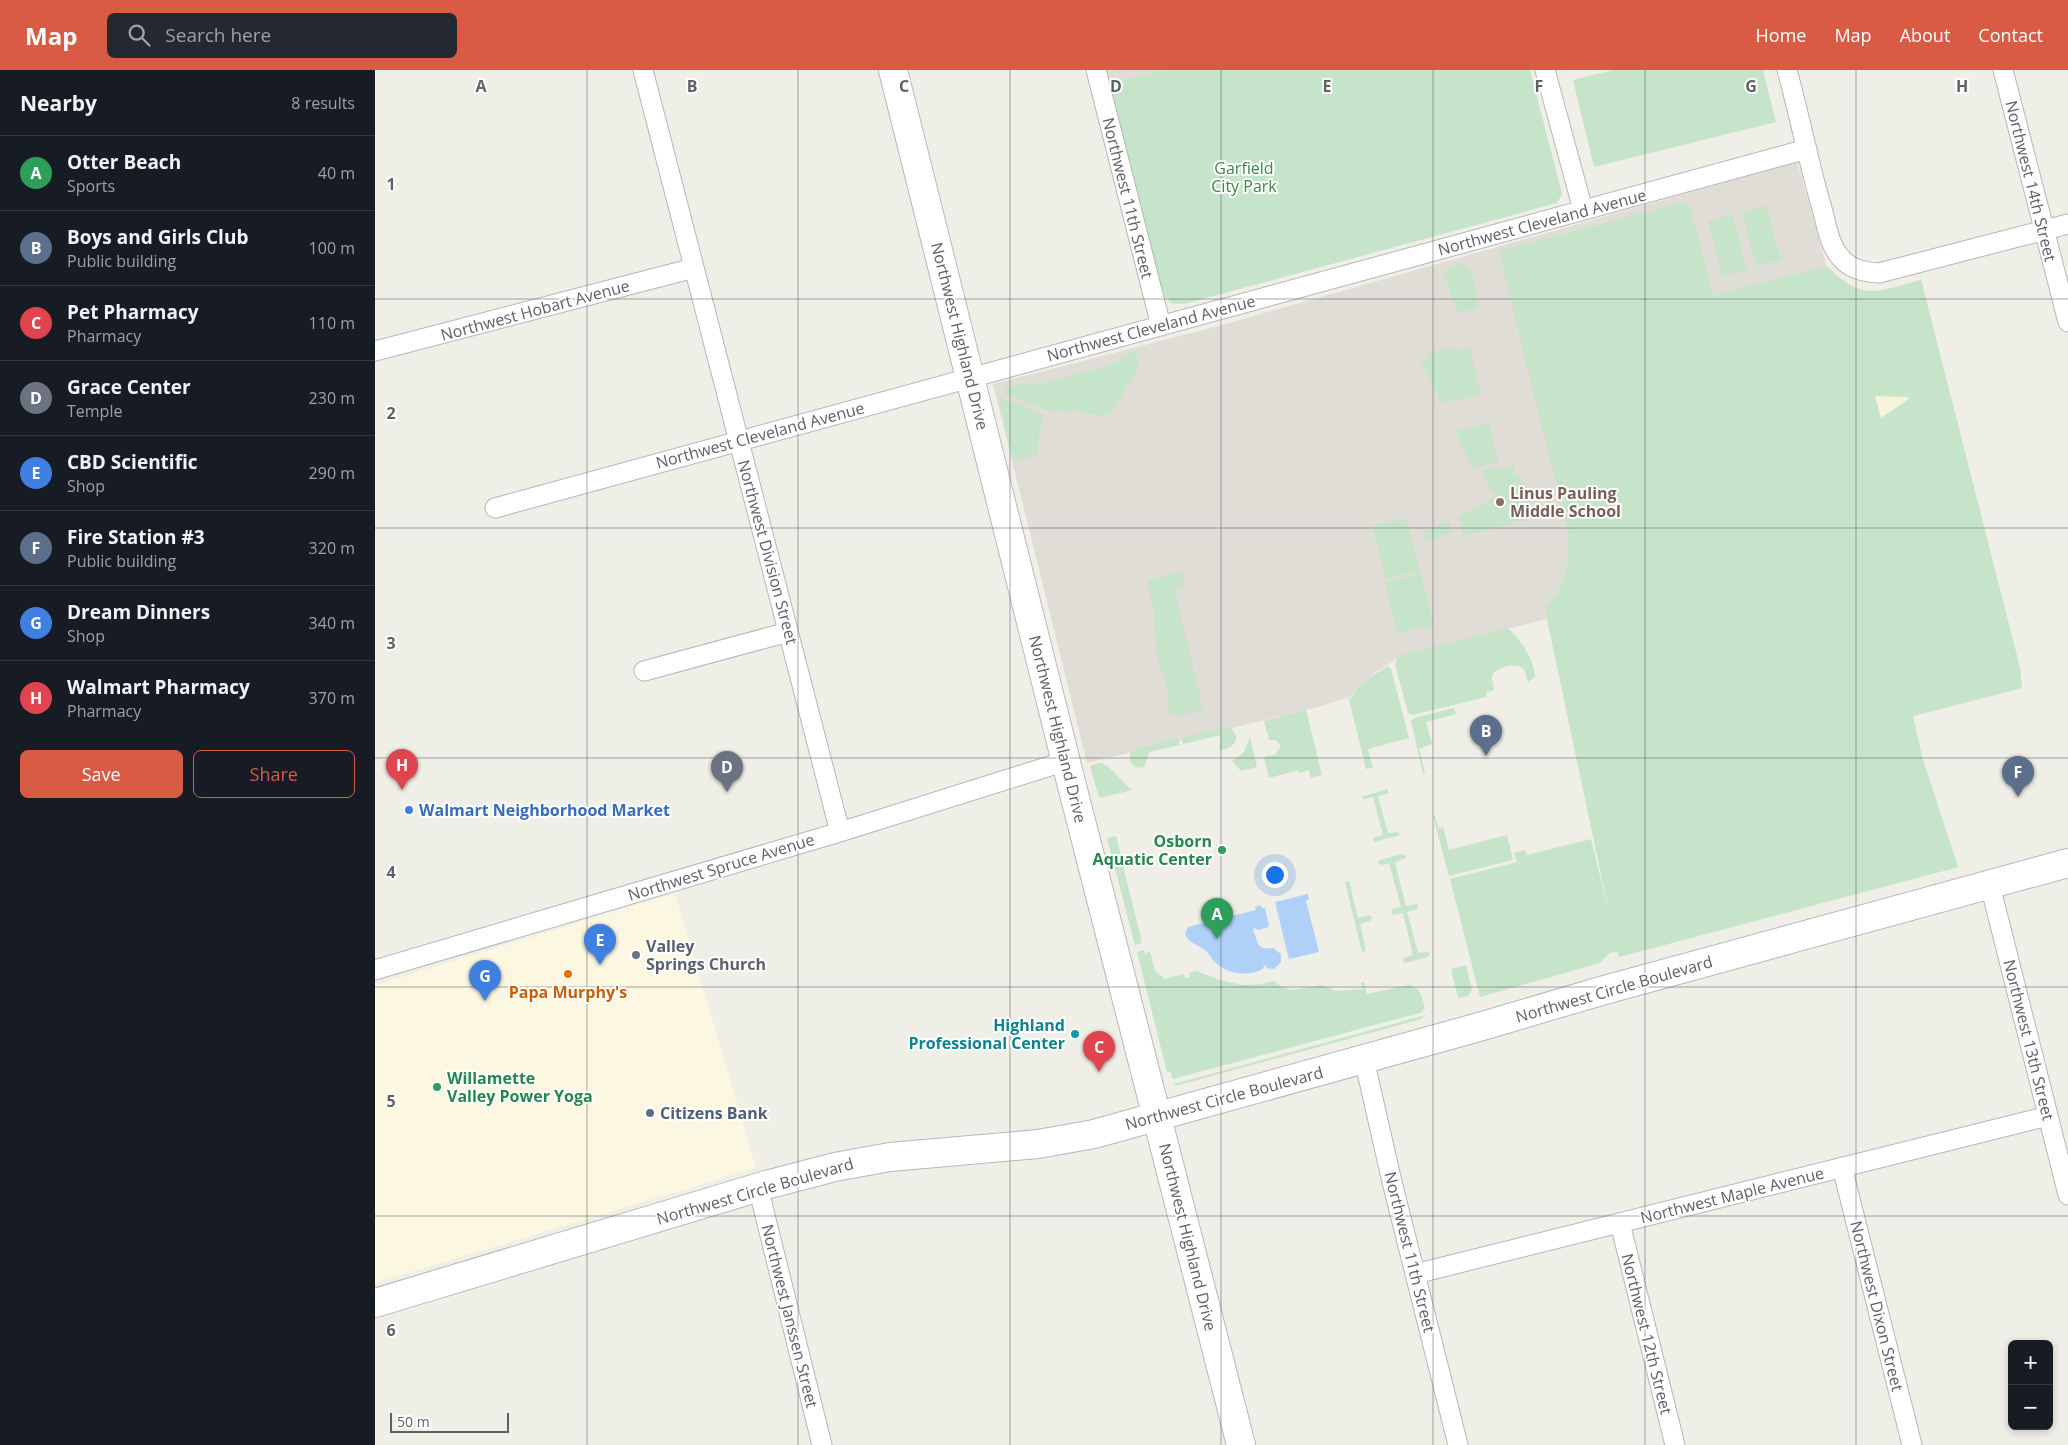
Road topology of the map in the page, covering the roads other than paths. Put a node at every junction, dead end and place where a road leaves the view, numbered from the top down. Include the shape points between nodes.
1 (643, 70) edge
2 (893, 70) edge
3 (1096, 70) edge
4 (1545, 70) edge
5 (1787, 70) edge
6 (2003, 70) edge
7 (1807, 149) junction
8 (1583, 210) junction
9 (2068, 224) edge
10 (2044, 231) junction
11 (694, 268) junction
12 (2068, 322) edge
13 (1161, 326) junction
14 (375, 351) edge
15 (971, 377) junction
16 (739, 442) junction
17 (495, 508) dead end
18 (789, 632) junction
19 (644, 671) dead end
20 (1066, 761) junction
21 (840, 832) junction
22 (2068, 863) edge
23 (1990, 884) junction
24 (375, 970) edge
25 (1364, 1059) junction
26 (1158, 1116) junction
27 (2048, 1116) junction
28 (1842, 1167) junction
29 (758, 1187) junction
30 (2068, 1195) edge
31 (1620, 1223) junction
32 (1415, 1274) junction
33 (375, 1303) edge
34 (822, 1445) edge
35 (1241, 1445) edge
36 (1458, 1445) edge
37 (1675, 1445) edge
38 (1912, 1445) edge

1 - 11 street, Northwest Division Street
2 - 15 main road, Northwest Highland Drive
3 - 13 street, Northwest 11th Street
4 - 8 street
5 - 7 street
6 - 10 street, Northwest 14th Street
7 - 8 street, Northwest Cleveland Avenue
7 - 10 street via 1832,243 1842,260 1855,269 1879,273
8 - 13 street, Northwest Cleveland Avenue
9 - 10 street
10 - 12 street, Northwest 14th Street
11 - 14 street, Northwest Hobart Avenue
11 - 16 street, Northwest Division Street
13 - 15 street, Northwest Cleveland Avenue
15 - 16 street, Northwest Cleveland Avenue
15 - 20 main road, Northwest Highland Drive
16 - 17 street, Northwest Cleveland Avenue
16 - 18 street, Northwest Division Street
18 - 19 street
18 - 21 street, Northwest Division Street
20 - 21 street, Northwest Spruce Avenue
20 - 26 main road, Northwest Highland Drive
21 - 24 street, Northwest Spruce Avenue
22 - 23 main road, Northwest Circle Boulevard
23 - 25 main road, Northwest Circle Boulevard
23 - 27 street, Northwest 13th Street
25 - 26 main road, Northwest Circle Boulevard
25 - 32 street, Northwest 11th Street
26 - 29 main road, Northwest Circle Boulevard via 1094,1134 1038,1144 875,1159
26 - 35 main road, Northwest Highland Drive
27 - 28 street, Northwest Maple Avenue
27 - 30 street, Northwest 13th Street
28 - 31 street, Northwest Maple Avenue
28 - 38 street, Northwest Dixon Street
29 - 33 main road, Northwest Circle Boulevard
29 - 34 street, Northwest Janssen Street
31 - 32 street, Northwest Maple Avenue
31 - 37 street, Northwest 12th Street
32 - 36 street, Northwest 11th Street

